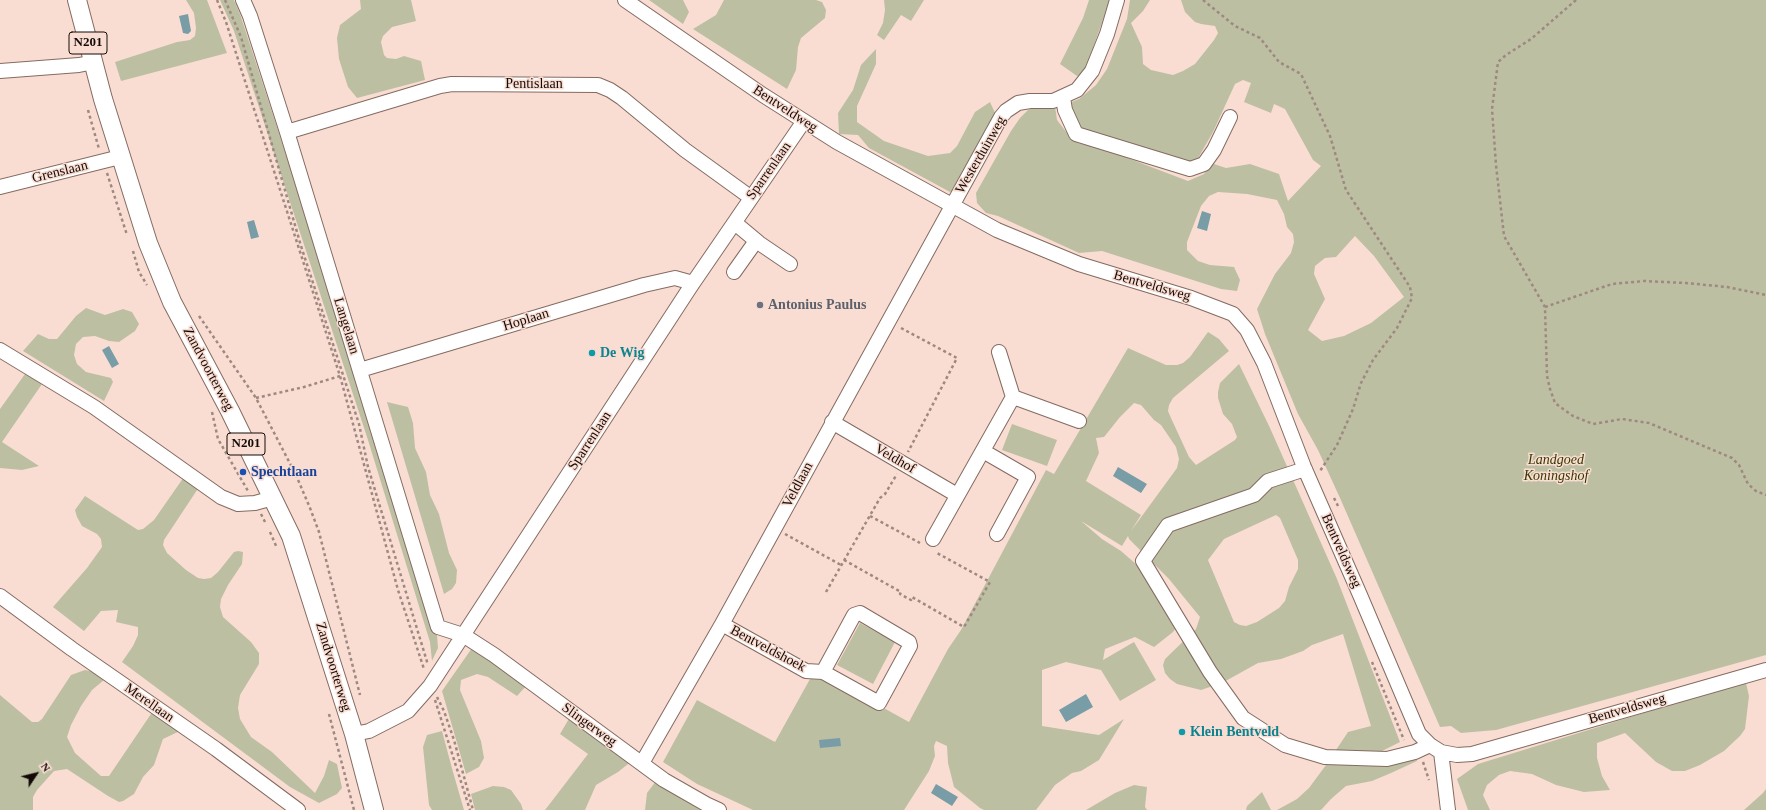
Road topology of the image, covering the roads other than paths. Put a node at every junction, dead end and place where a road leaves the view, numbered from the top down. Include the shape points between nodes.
1 (77, 0) edge
2 (243, 0) edge
3 (625, 0) edge
4 (1117, 0) edge
5 (94, 62) junction
6 (0, 71) edge
7 (1063, 98) junction
8 (1230, 117) dead end
9 (804, 121) junction
10 (287, 132) junction
11 (120, 157) junction
12 (0, 188) edge
13 (750, 197) junction
14 (952, 206) junction
15 (735, 223) junction
16 (756, 241) junction
17 (790, 264) dead end
18 (734, 272) dead end
19 (693, 282) junction
20 (0, 350) edge
21 (999, 352) dead end
22 (360, 370) junction
23 (1013, 397) junction
24 (1079, 421) dead end
25 (832, 422) junction
26 (983, 451) junction
27 (1305, 469) junction
28 (958, 495) junction
29 (273, 498) junction
30 (997, 534) dead end
31 (931, 546) road end
32 (0, 596) edge
33 (722, 624) junction
34 (463, 635) junction
35 (1766, 670) edge
36 (823, 672) junction
37 (354, 734) junction
38 (1436, 749) junction
39 (642, 763) junction
40 (370, 809) edge
41 (298, 810) edge
42 (719, 810) edge
43 (1448, 810) edge

1 - 5 main road, N201
2 - 10 street, Langelaan
3 - 9 street, Bentveldweg
4 - 7 street, Westerduinweg via 1092,71 1077,90
5 - 6 street
5 - 11 main road, Zandvoorterweg / N201
7 - 8 street via 1065,110 1076,134 1190,169 1204,164
7 - 14 street, Westerduinweg via 1023,102 1006,110
9 - 13 street, Sparrenlaan
9 - 14 street, Bentveldweg
10 - 13 street, Pentislaan via 440,86 598,85 622,98 685,150
10 - 22 street, Langelaan
11 - 12 street, Grenslaan
11 - 29 main road, Zandvoorterweg / N201 via 150,248 172,302
13 - 15 street, Sparrenlaan
14 - 25 street, Veldlaan
14 - 27 street, Bentveldsweg via 1044,251 1233,314 1248,330 1264,363
15 - 16 street
15 - 19 street, Sparrenlaan
16 - 17 street
16 - 18 street
19 - 22 street, Hoplaan via 675,278 644,285
19 - 34 street, Sparrenlaan
20 - 29 street via 94,407 221,498 238,504
21 - 23 street
22 - 34 street, Langelaan via 438,627
23 - 24 street
23 - 26 street
25 - 28 street, Veldhof
25 - 33 street, Veldlaan
26 - 28 street
26 - 30 street via 1028,477
27 - 38 street, Bentveldsweg via 1419,734
27 - 38 street via 1268,481 1254,496 1168,525 1142,562 1210,672 1243,718 1285,745 1325,757 1387,759
28 - 31 street
29 - 37 main road, Zandvoorterweg / N201 via 299,556
32 - 41 street, Merellaan
33 - 36 street, Bentveldshoek via 806,671
33 - 39 street, Veldlaan
34 - 37 street, Sparrenlaan via 430,686 408,711 369,731
34 - 39 street, Slingerweg
35 - 38 street, Bentveldsweg via 1472,754 1457,755
36 - 36 street, Bentveldshoek via 879,703 910,646 909,642 860,614 854,616
37 - 40 main road, Zandvoorterweg / N201
38 - 43 street
39 - 42 street, Slingerweg via 667,781

